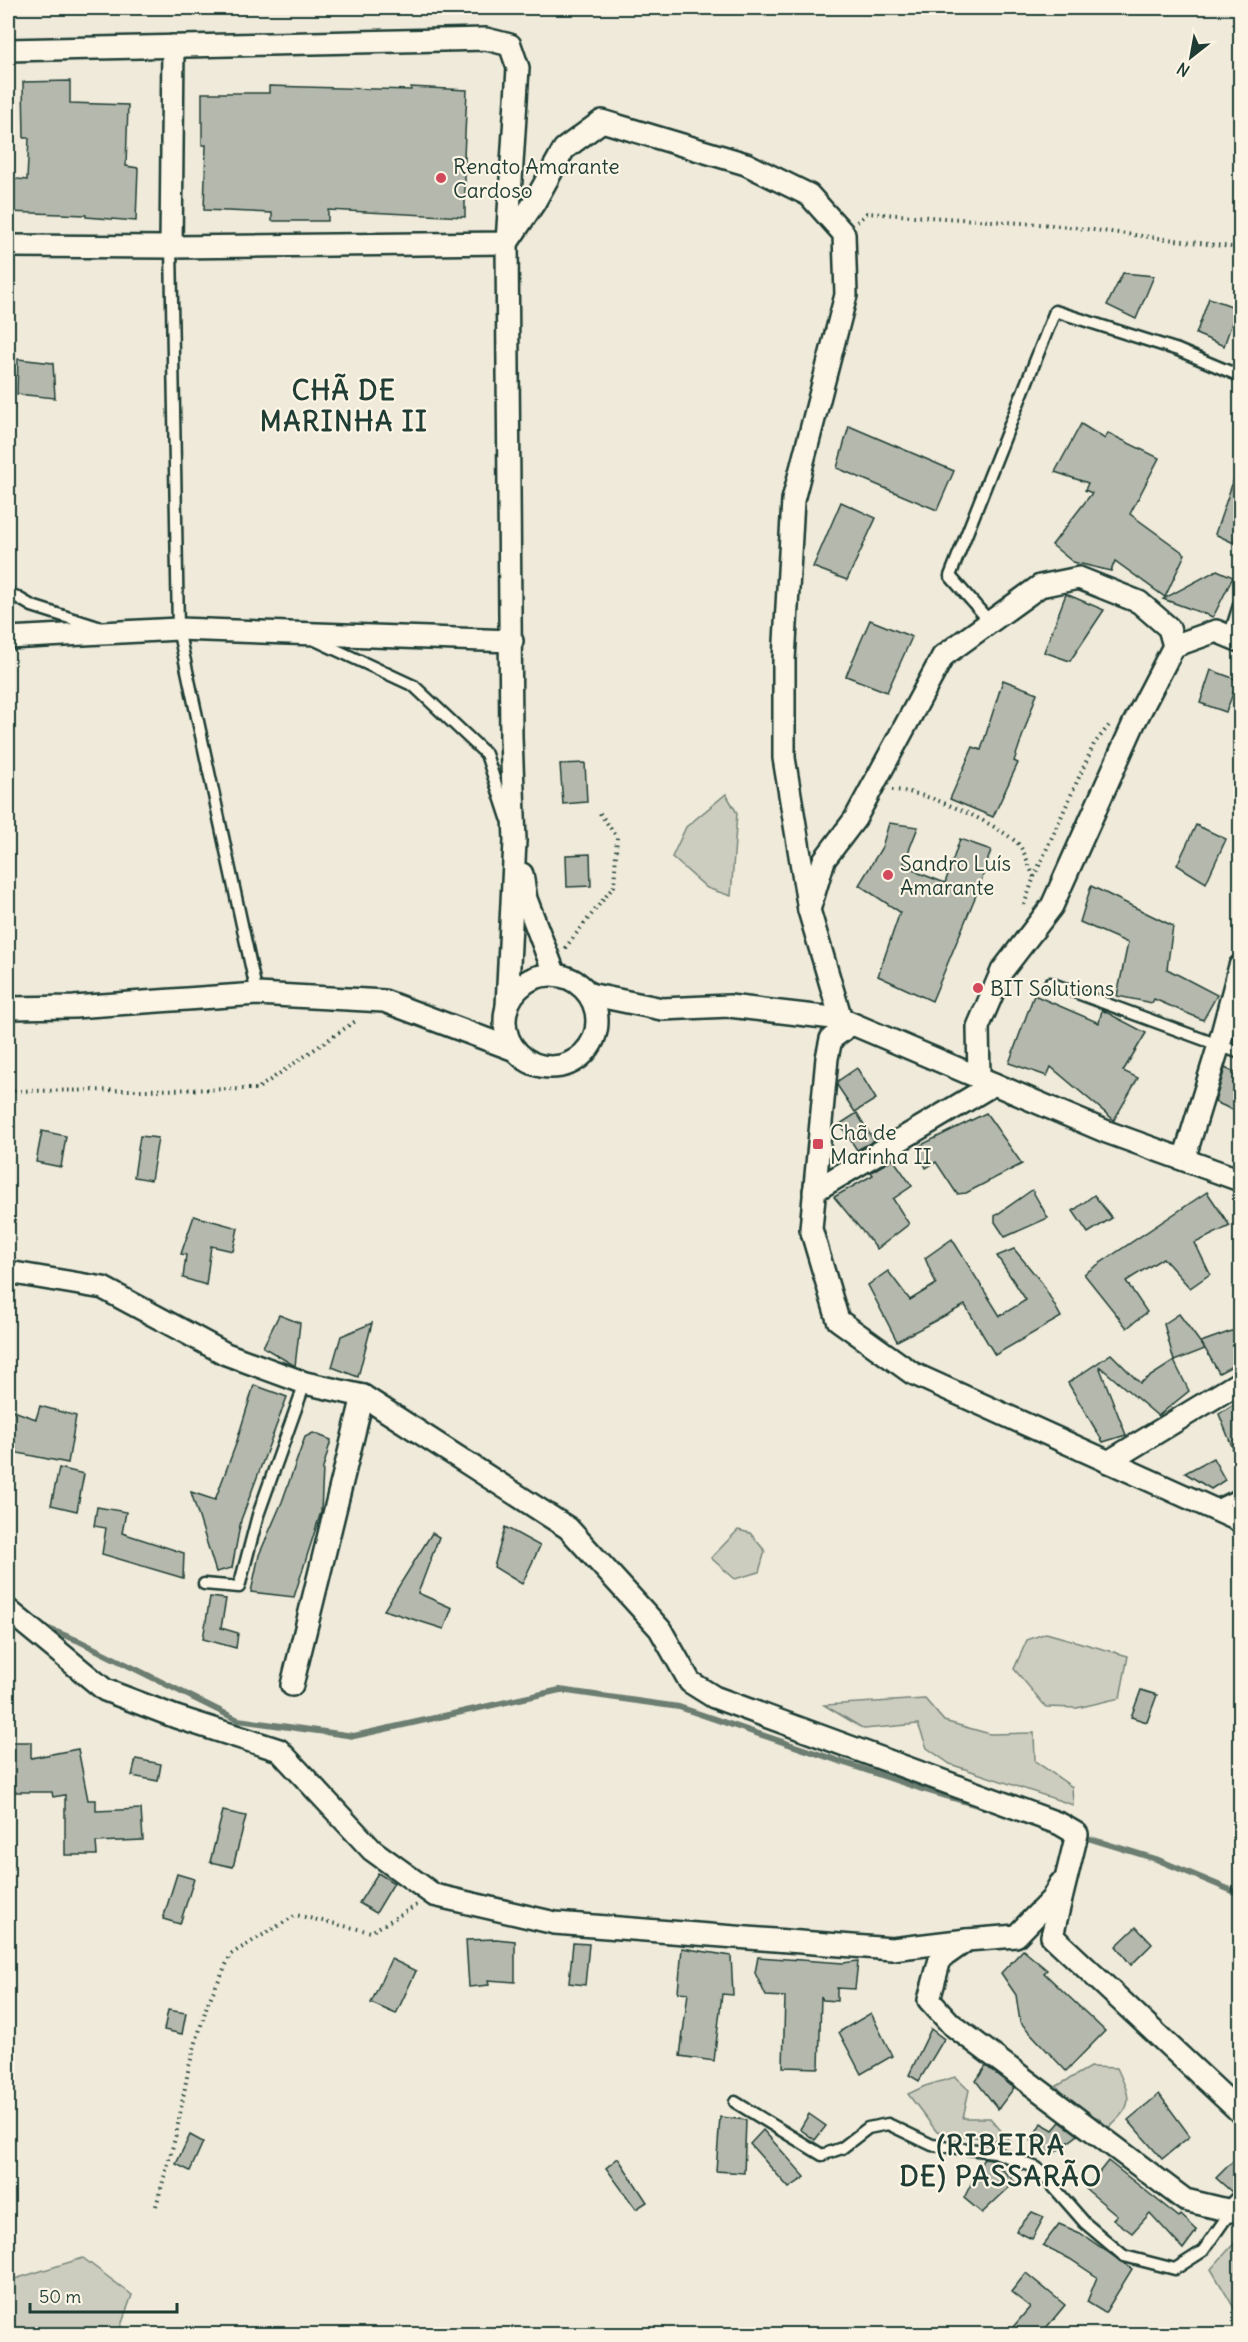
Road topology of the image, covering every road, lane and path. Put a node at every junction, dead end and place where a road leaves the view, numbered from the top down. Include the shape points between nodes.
1 (172, 46) junction
2 (8, 50) edge
3 (844, 234) junction
4 (507, 243) junction
5 (8, 246) edge
6 (171, 247) junction
7 (1240, 248) edge
8 (1240, 376) edge
9 (8, 592) edge
10 (1240, 602) edge
11 (990, 622) junction
12 (178, 629) junction
13 (115, 633) junction
14 (302, 633) junction
15 (8, 639) edge
16 (1235, 639) edge
17 (512, 641) junction
18 (1174, 646) junction
19 (867, 796) junction
20 (599, 812) dead end
21 (515, 841) junction
22 (1023, 909) dead end
23 (809, 910) junction
24 (1240, 966) edge
25 (554, 970) junction
26 (1050, 983) dead end
27 (257, 994) junction
28 (589, 994) junction
29 (384, 1001) junction
30 (507, 1006) junction
31 (8, 1008) edge
32 (808, 1014) junction
33 (846, 1022) junction
34 (1219, 1045) junction
35 (515, 1050) junction
36 (1240, 1053) edge
37 (827, 1058) junction
38 (986, 1081) junction
39 (8, 1091) edge
40 (1184, 1159) junction
41 (1240, 1180) edge
42 (814, 1191) junction
43 (8, 1272) edge
44 (1240, 1382) edge
45 (305, 1383) junction
46 (363, 1396) junction
47 (1108, 1462) junction
48 (1240, 1494) edge
49 (1211, 1508) junction
50 (1240, 1521) edge
51 (204, 1584) dead end
52 (8, 1610) edge
53 (292, 1685) dead end
54 (1068, 1868) junction
55 (434, 1895) junction
56 (967, 1940) junction
57 (735, 2102) dead end
58 (1240, 2112) edge
59 (156, 2206) dead end
60 (1236, 2206) edge

1 - 2 street
1 - 4 street via 486,39 510,45 518,68
1 - 6 street
3 - 4 street via 809,195 746,164 602,121 564,149
3 - 7 path via 867,213 1053,225
3 - 23 street via 846,295 794,500 784,660 784,758
4 - 6 street
4 - 17 street
5 - 6 street
6 - 12 lane
8 - 11 lane via 1178,350 1055,310 950,576
9 - 13 lane via 32,606
10 - 16 lane
11 - 18 street via 1040,586 1079,578 1139,602 1169,628
11 - 19 street via 943,656
12 - 13 street
12 - 14 street
12 - 27 lane
13 - 15 street
14 - 17 street
14 - 21 lane via 414,686 486,754
16 - 18 street via 1216,631
17 - 21 street
18 - 38 street via 1134,723 1052,906 1002,971 978,1027
19 - 22 path via 894,790 928,796 1017,842 1034,878
19 - 23 street via 824,860
20 - 25 path via 617,837 614,886
21 - 25 street via 526,898
21 - 30 street
23 - 33 street
24 - 34 street
25 - 28 street
25 - 30 street via 526,982
26 - 34 lane
27 - 29 street
27 - 31 street
28 - 32 street via 662,1009 729,1006
28 - 35 street via 597,1010 597,1028 580,1058 564,1066 546,1067 529,1062
29 - 35 street
29 - 39 path via 257,1089
30 - 35 street via 505,1022
32 - 33 street
32 - 37 street
33 - 37 street via 831,1039
33 - 38 street
34 - 36 lane
34 - 40 street
37 - 42 street
38 - 40 street via 1107,1132
38 - 42 street
40 - 41 street
42 - 47 street via 811,1229 838,1320 912,1373
43 - 45 street via 103,1288 226,1354
44 - 47 street
45 - 46 street
45 - 51 lane via 258,1515 239,1587
46 - 53 street
46 - 54 street via 568,1528 660,1629 690,1682 714,1696 1060,1824 1077,1834
47 - 49 street
48 - 49 lane
49 - 50 street
52 - 55 street via 105,1690 279,1750 372,1850
54 - 56 street via 1052,1899 1016,1936
54 - 58 street via 1052,1936
55 - 56 street via 555,1923 892,1949
55 - 59 path via 371,1932 296,1915 231,1954 207,2005
56 - 60 street via 940,1959 929,2001 951,2024 1185,2200
57 - 60 lane via 822,2155 842,2148 868,2128 888,2124 932,2145 995,2152 1037,2168 1086,2223 1124,2256 1175,2269 1203,2251

